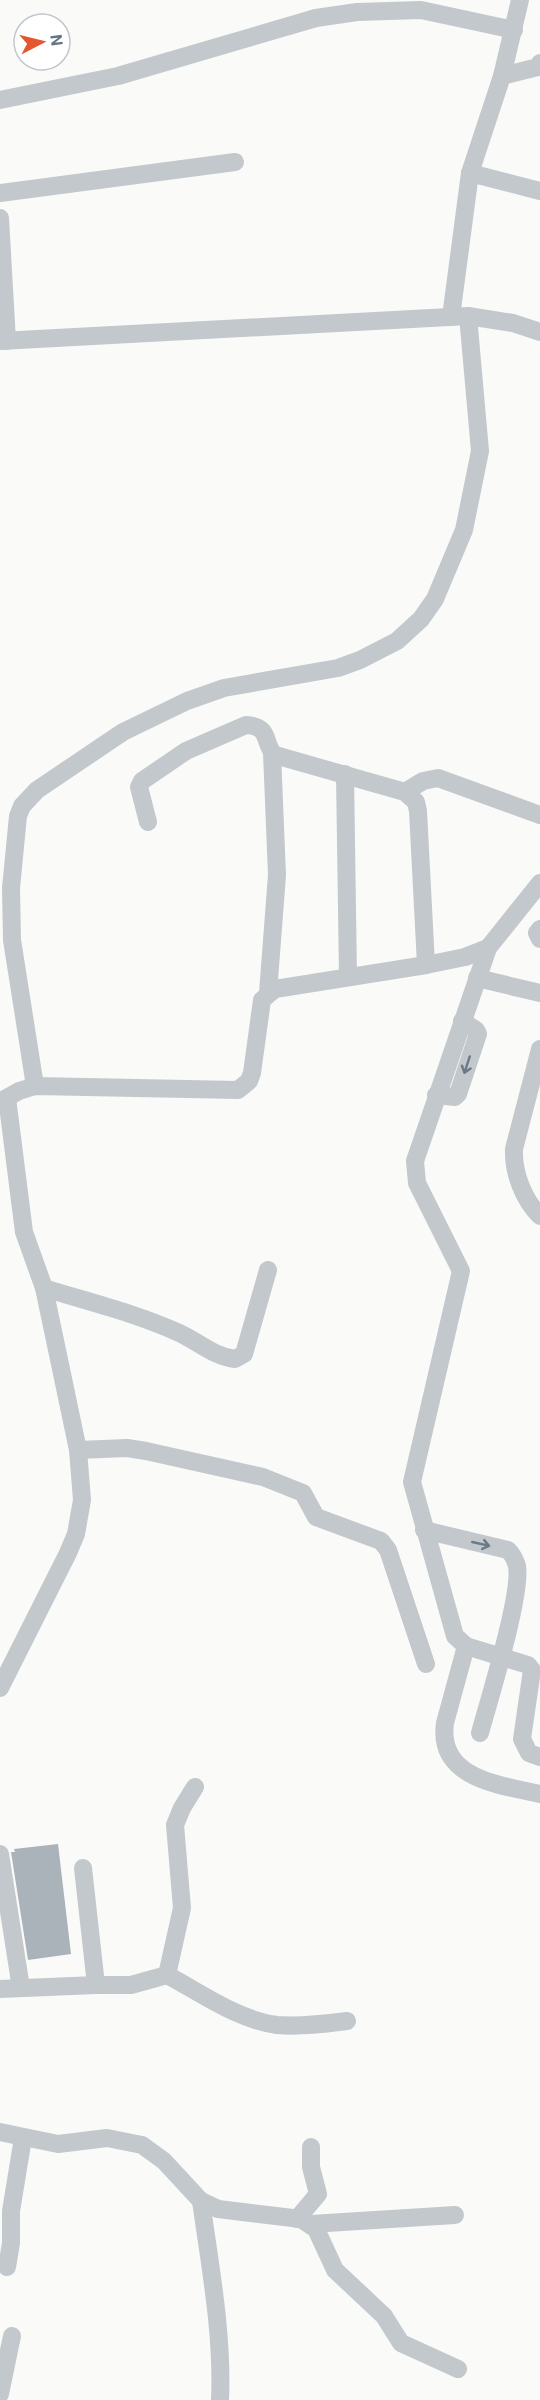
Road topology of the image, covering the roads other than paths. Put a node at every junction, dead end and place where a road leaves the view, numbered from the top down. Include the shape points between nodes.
1 (520, 0) edge
2 (514, 30) junction
3 (540, 63) edge
4 (502, 76) junction
5 (0, 100) edge
6 (235, 162) dead end
7 (470, 173) junction
8 (540, 191) edge
9 (0, 193) edge
10 (0, 218) edge
11 (459, 317) junction
12 (540, 332) edge
13 (4, 341) edge
14 (272, 753) junction
15 (345, 774) junction
16 (405, 792) junction
17 (540, 815) edge
18 (148, 822) dead end
19 (540, 883) edge
20 (540, 930) edge
21 (540, 939) edge
22 (488, 948) junction
23 (426, 965) junction
24 (348, 976) junction
25 (477, 978) junction
26 (268, 993) junction
27 (540, 993) edge
28 (540, 1049) edge
29 (35, 1086) junction
30 (4, 1100) edge
31 (540, 1216) edge
32 (268, 1270) dead end
33 (44, 1288) junction
34 (78, 1450) junction
35 (424, 1530) junction
36 (466, 1646) junction
37 (500, 1657) junction
38 (426, 1664) dead end
39 (0, 1688) edge
40 (533, 1717) edge
41 (480, 1733) dead end
42 (540, 1757) edge
43 (195, 1787) dead end
44 (540, 1794) edge
45 (0, 1854) edge
46 (83, 1868) dead end
47 (167, 1975) junction
48 (96, 1985) junction
49 (21, 1988) junction
50 (0, 1989) edge
51 (347, 2020) dead end
52 (0, 2132) edge
53 (24, 2138) junction
54 (311, 2147) dead end
55 (201, 2201) junction
56 (455, 2215) dead end
57 (304, 2221) junction
58 (8, 2266) dead end
59 (12, 2336) dead end
60 (458, 2369) dead end
61 (0, 2394) edge
62 (220, 2400) edge

1 - 2 street
2 - 4 street
2 - 5 street via 421,10 340,14 118,76
3 - 4 street via 538,67
4 - 7 street
6 - 9 street
7 - 8 street
7 - 11 street
10 - 13 street
11 - 12 street via 513,323
11 - 13 street
11 - 29 street via 480,451 464,530 435,599 421,619 397,641 338,668 224,688 188,701 123,732 37,790 22,806 11,888 12,940
14 - 15 street
14 - 18 street via 266,735 251,725 240,726 186,751 140,784
14 - 26 street via 277,875
15 - 16 street
15 - 24 street
16 - 17 street via 423,781 438,778
16 - 23 street via 416,802 418,811
19 - 22 street
20 - 21 street
22 - 23 street
22 - 25 street
23 - 24 street
24 - 26 street via 283,986
25 - 27 street
25 - 35 street via 415,1161 417,1183 461,1271 412,1482
26 - 29 street via 260,1008 252,1073 249,1082 238,1090
28 - 31 street via 514,1149 516,1175
29 - 30 street
30 - 33 street via 24,1232
32 - 33 street via 244,1354 235,1359 217,1356 178,1332 142,1318
33 - 34 street
34 - 38 street via 127,1448 263,1478 303,1493 316,1518 381,1541 388,1550
34 - 39 street via 82,1500 76,1534
35 - 36 street via 450,1624 455,1636
35 -> 37 street via 508,1550 514,1556 517,1581
36 - 37 street
36 - 44 street via 445,1723 448,1752 470,1775
37 - 40 street via 528,1665 532,1670
37 - 41 street
40 - 42 street via 523,1744 529,1753
43 - 47 street via 175,1825 182,1908
45 - 49 street
46 - 48 street
47 - 48 street via 131,1985
47 - 51 street via 245,2016 276,2025 309,2026
48 - 49 street
49 - 50 street
52 - 53 street
53 - 55 street via 58,2144 107,2138 142,2145 165,2161
53 - 58 street via 11,2211
54 - 57 street via 318,2194
55 - 57 street via 218,2209
55 - 62 street via 219,2356
56 - 57 street
57 - 60 street via 321,2236 334,2270 384,2316 400,2343
59 - 61 street

